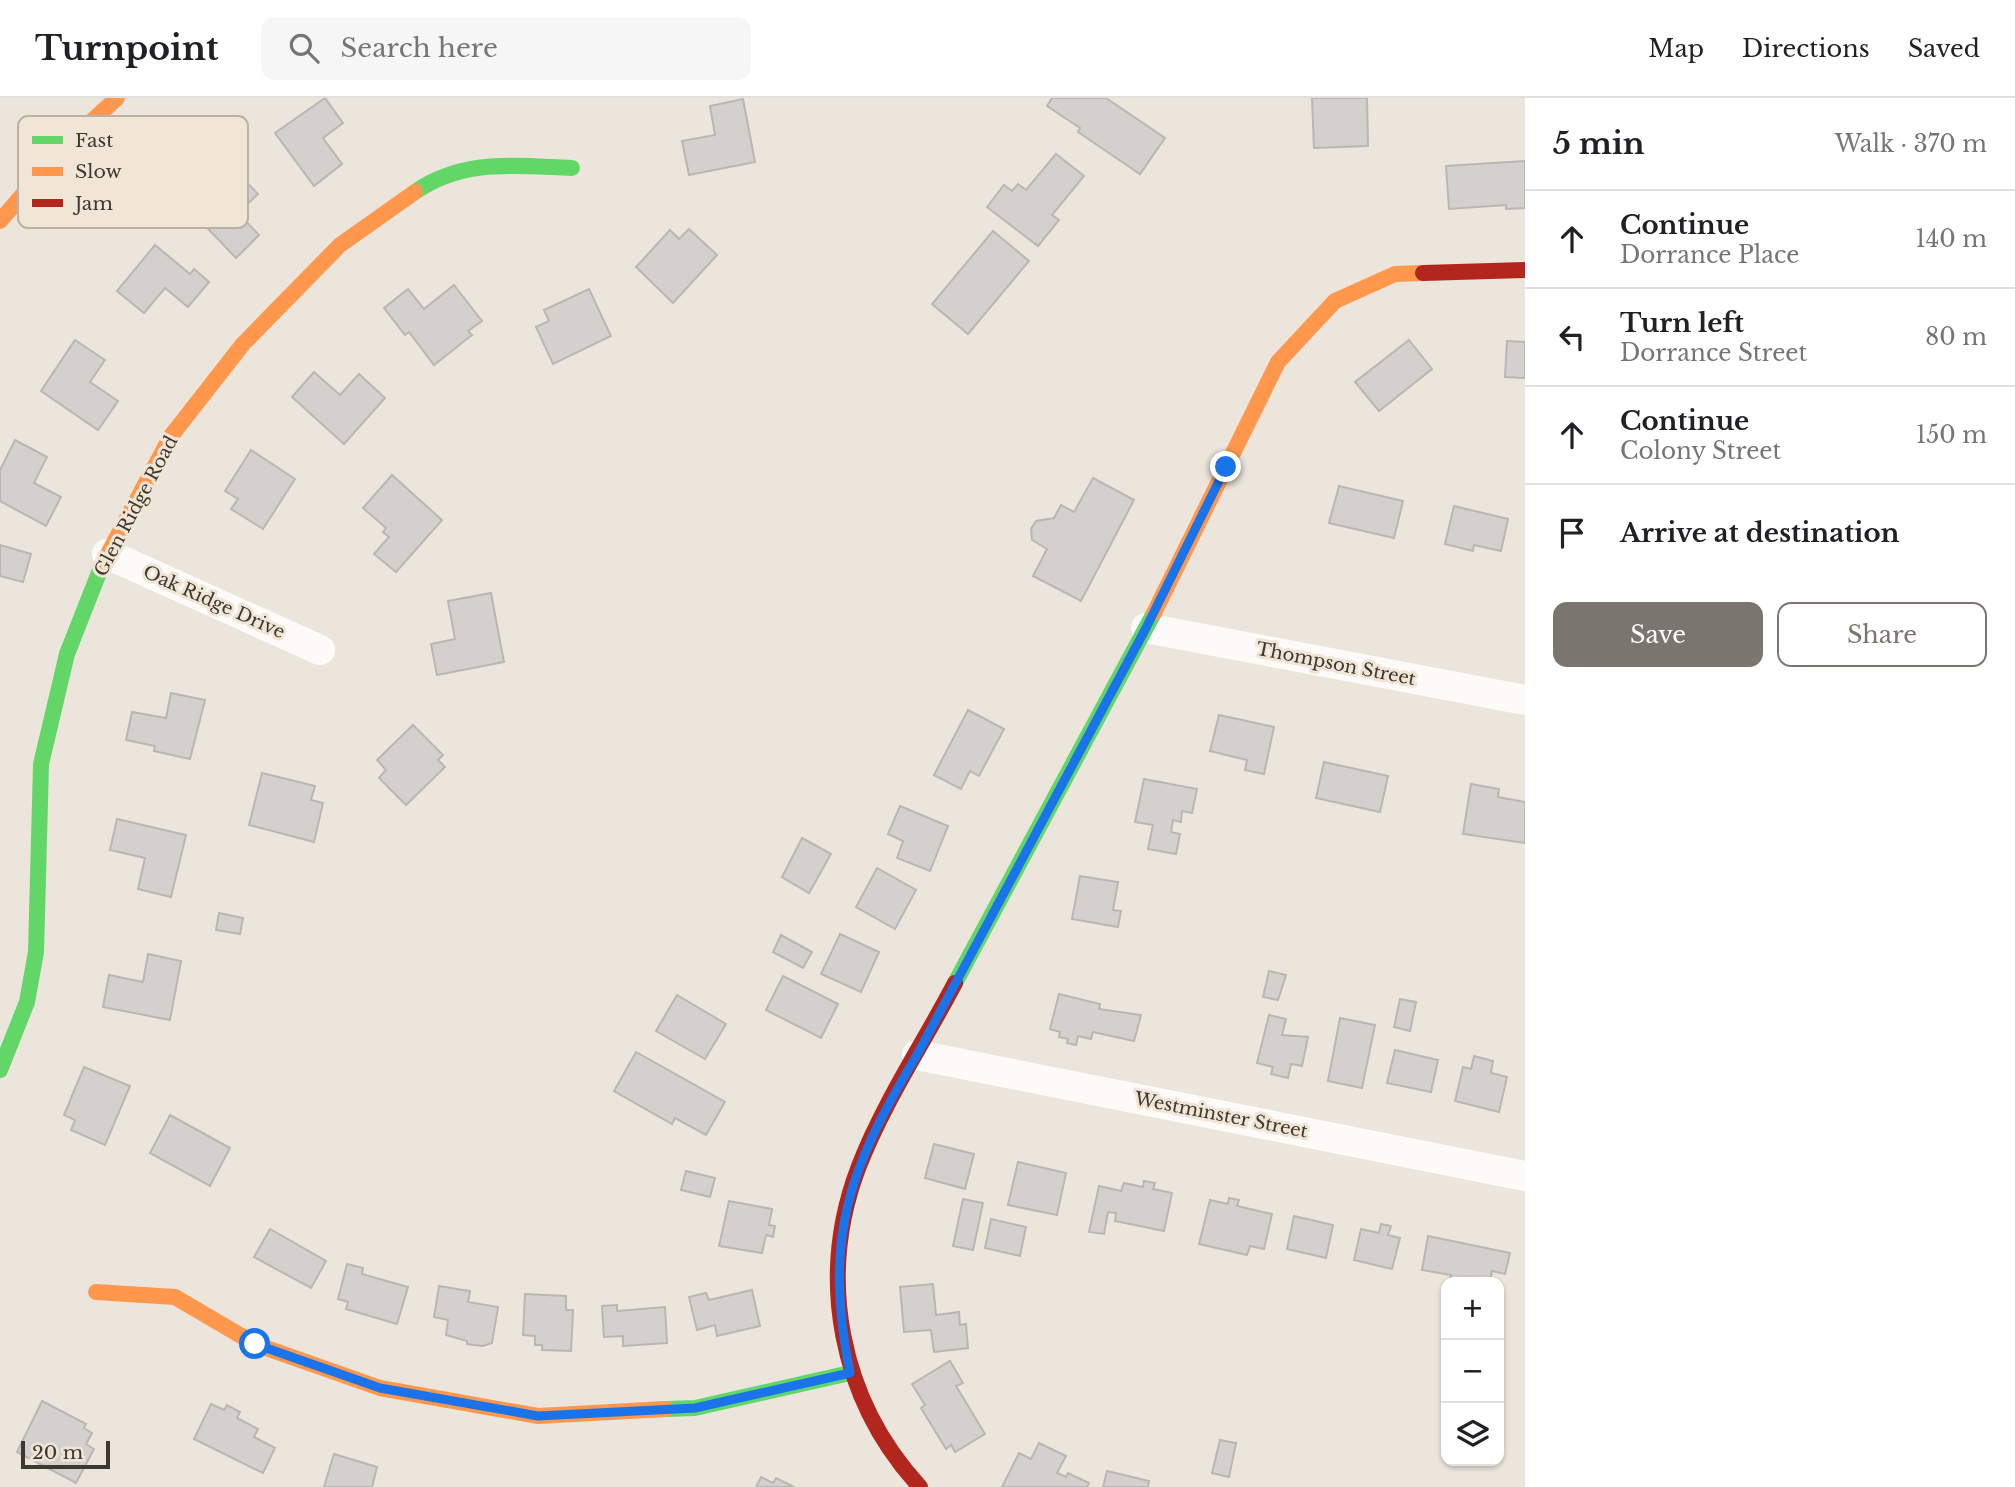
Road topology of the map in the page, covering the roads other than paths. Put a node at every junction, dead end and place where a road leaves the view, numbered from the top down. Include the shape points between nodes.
1 (572, 168) dead end
2 (18, 200) edge
3 (0, 221) edge
4 (1525, 270) edge
5 (107, 554) junction
6 (1146, 628) junction
7 (320, 650) dead end
8 (1525, 700) edge
9 (917, 1055) junction
10 (0, 1070) edge
11 (1525, 1176) edge
12 (96, 1292) dead end
13 (850, 1373) junction
14 (920, 1487) edge

1 - 5 street, Glen Ridge Road via 480,165 432,180 340,245 243,344 172,436
2 - 3 street
4 - 6 street via 1395,274 1335,301 1278,362
5 - 7 street, Oak Ridge Drive
5 - 10 street, Glen Ridge Road via 67,654 41,764 36,952 27,1002
6 - 8 street, Thompson Street
6 - 9 street
9 - 11 street, Westminster Street
9 - 13 street via 880,1118 846,1209 839,1250 839,1319
12 - 13 street via 175,1297 255,1344 380,1388 538,1416 695,1408
13 - 14 street via 867,1414

